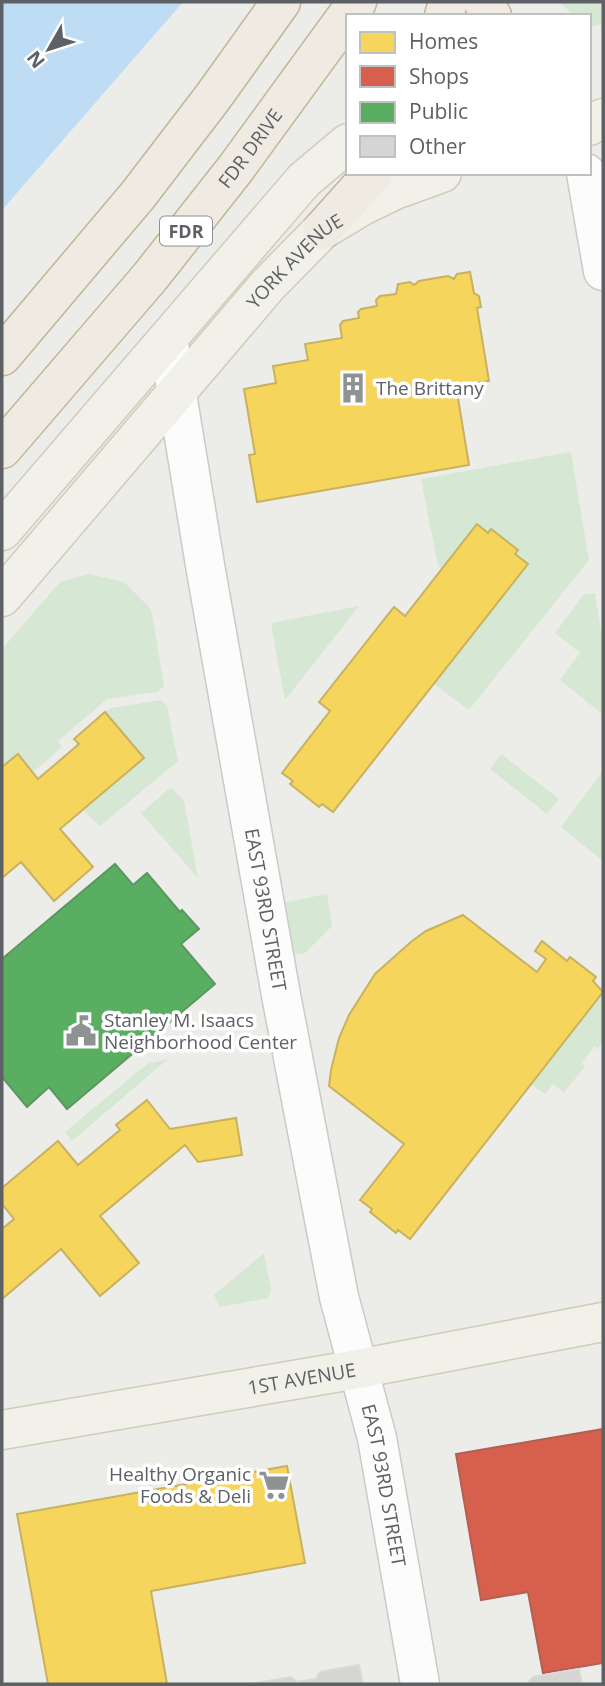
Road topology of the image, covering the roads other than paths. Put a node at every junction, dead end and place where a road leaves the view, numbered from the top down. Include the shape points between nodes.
1 (281, 2) edge
2 (346, 17) edge
3 (346, 144) edge
4 (371, 175) edge
5 (436, 175) edge
6 (586, 175) edge
7 (322, 230) junction
8 (603, 271) edge
9 (168, 339) junction
10 (2, 356) edge
11 (177, 391) junction
12 (2, 449) edge
13 (2, 531) edge
14 (2, 597) edge
15 (603, 1322) edge
16 (358, 1369) junction
17 (2, 1430) edge
18 (420, 1684) edge

1 - 10 highway via 138,195
2 - 12 highway, FDR DRIVE / FDR via 150,277
3 - 9 main road via 304,180
4 - 7 highway
5 - 7 main road, YORK AVENUE via 395,190
6 - 8 street
7 - 11 main road, YORK AVENUE
9 - 11 street, EAST 93RD STREET
9 - 13 main road
11 - 14 main road
11 - 16 street, EAST 93RD STREET via 281,995 339,1297
15 - 16 main road, 1ST AVENUE
16 - 17 main road, 1ST AVENUE
16 - 18 street, EAST 93RD STREET via 377,1438

